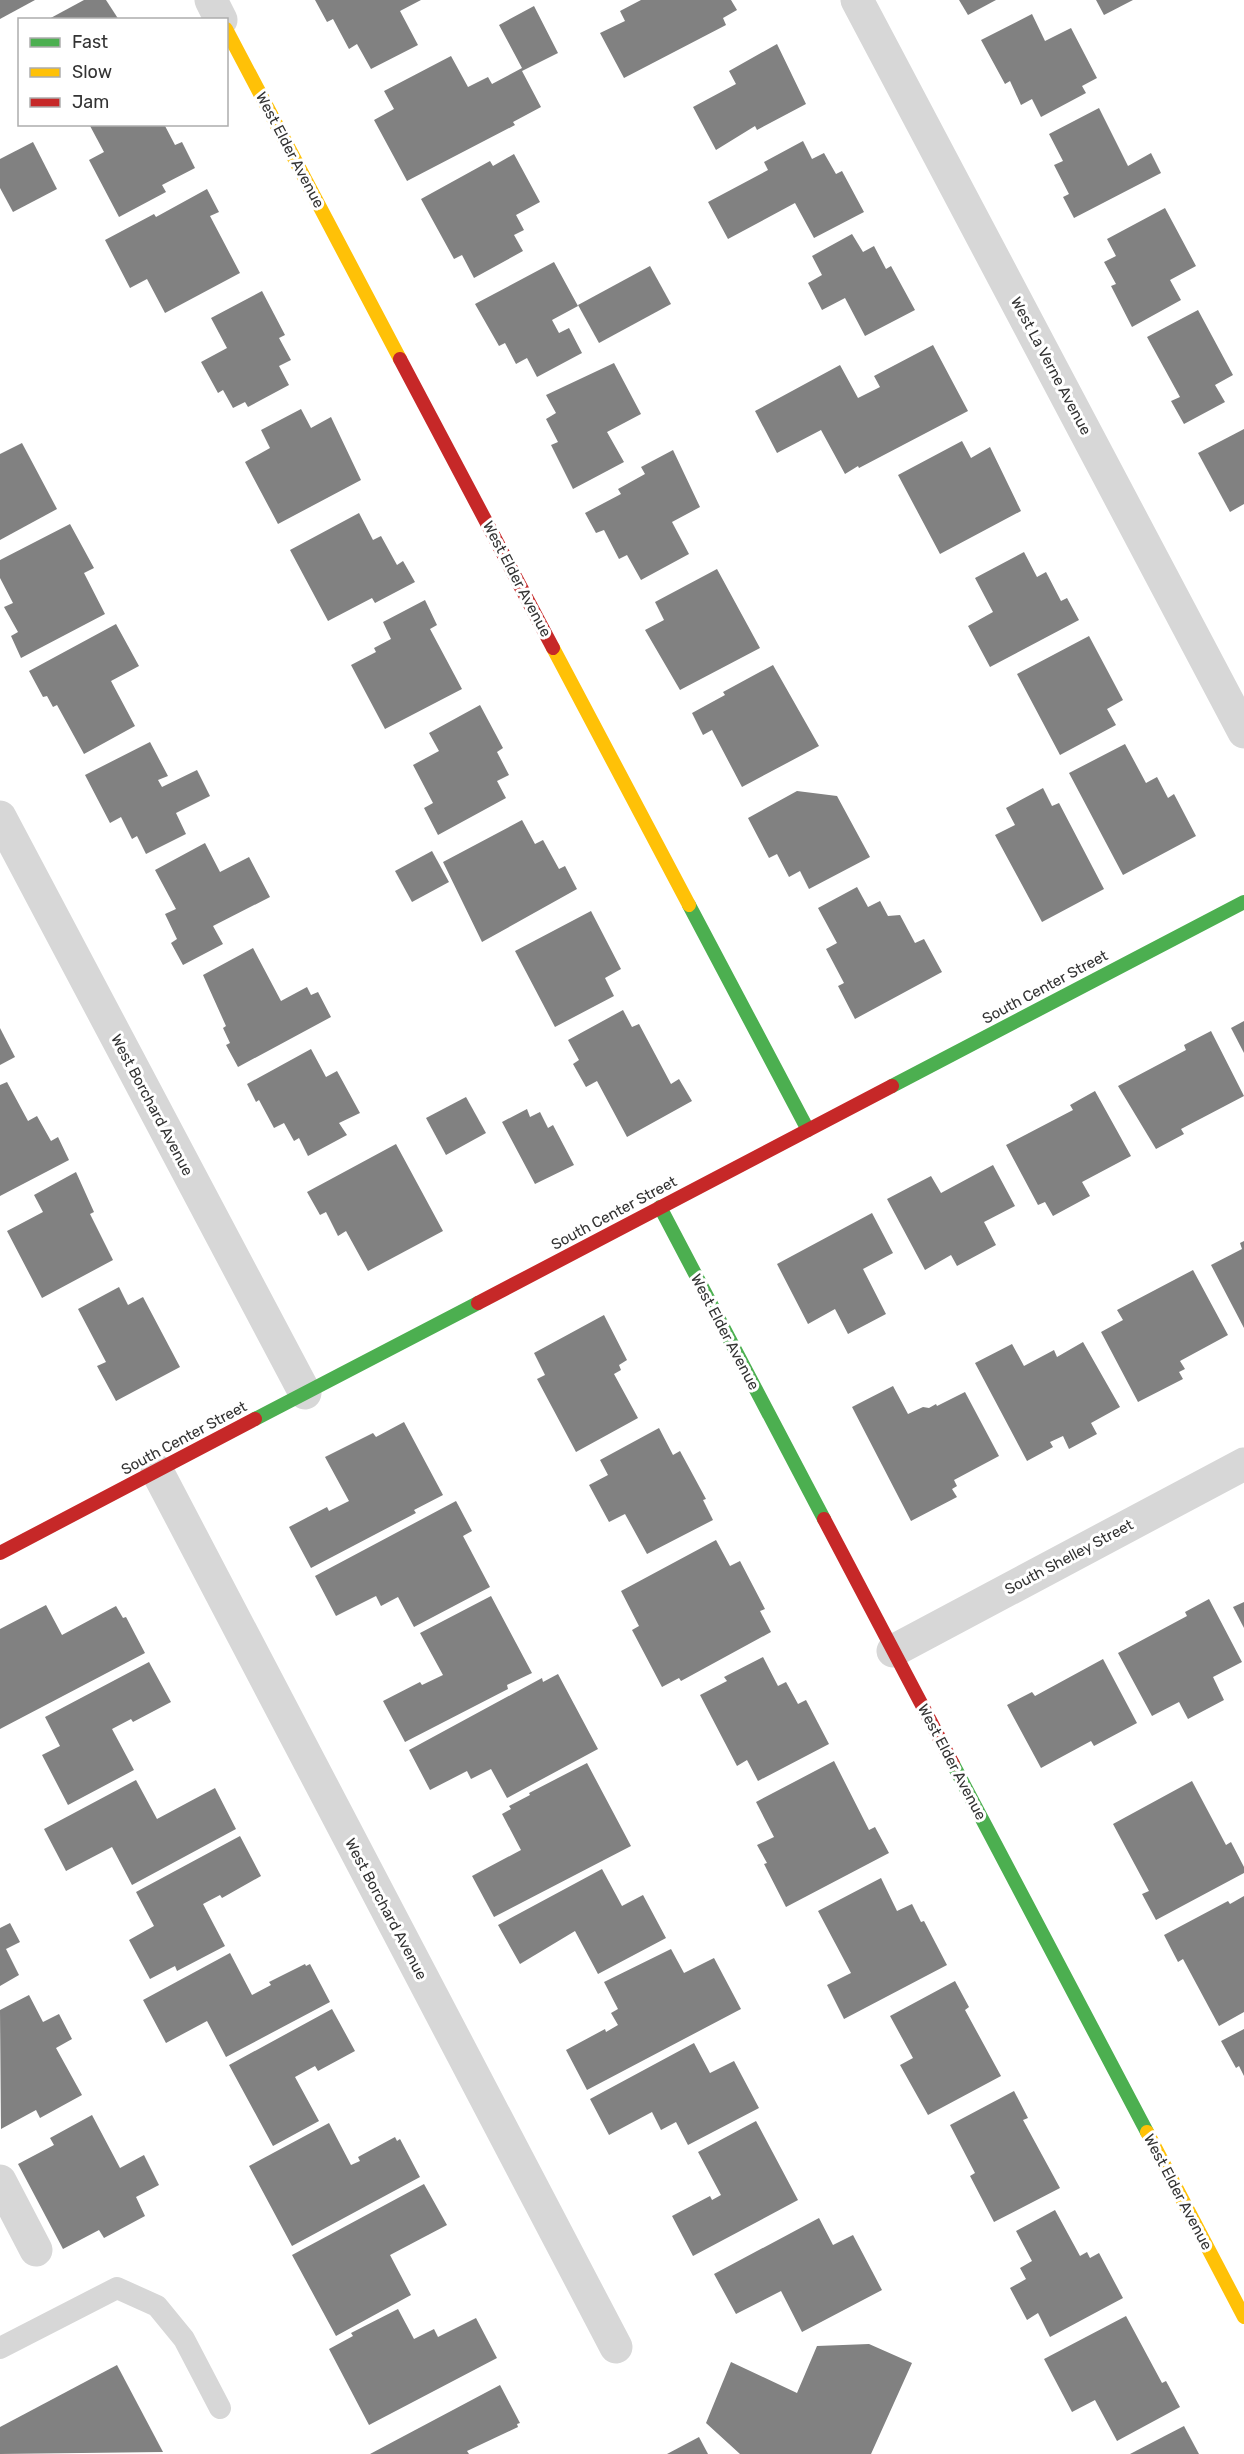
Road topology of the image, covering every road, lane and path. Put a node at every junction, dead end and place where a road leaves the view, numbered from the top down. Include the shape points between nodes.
1 (211, 0) edge
2 (857, 0) edge
3 (220, 18) edge
4 (228, 33) edge
5 (1244, 732) edge
6 (0, 817) edge
7 (1244, 902) edge
8 (808, 1130) junction
9 (660, 1207) junction
10 (305, 1393) junction
11 (1244, 1464) edge
12 (157, 1471) junction
13 (0, 1553) edge
14 (893, 1651) junction
15 (0, 2181) edge
16 (36, 2250) dead end
17 (1244, 2317) edge
18 (616, 2347) dead end
19 (0, 2348) edge
20 (220, 2408) dead end

1 - 3 street
2 - 5 street, West La Verne Avenue
4 - 8 street, West Elder Avenue
6 - 10 street, West Borchard Avenue
7 - 8 street, South Center Street
8 - 9 street, South Center Street
9 - 10 street, South Center Street
9 - 14 street, West Elder Avenue
10 - 12 street, South Center Street
11 - 14 street, South Shelley Street
12 - 13 street, South Center Street
12 - 18 street, West Borchard Avenue
14 - 17 street, West Elder Avenue
15 - 16 street
19 - 20 lane via 117,2288 157,2306 183,2339

